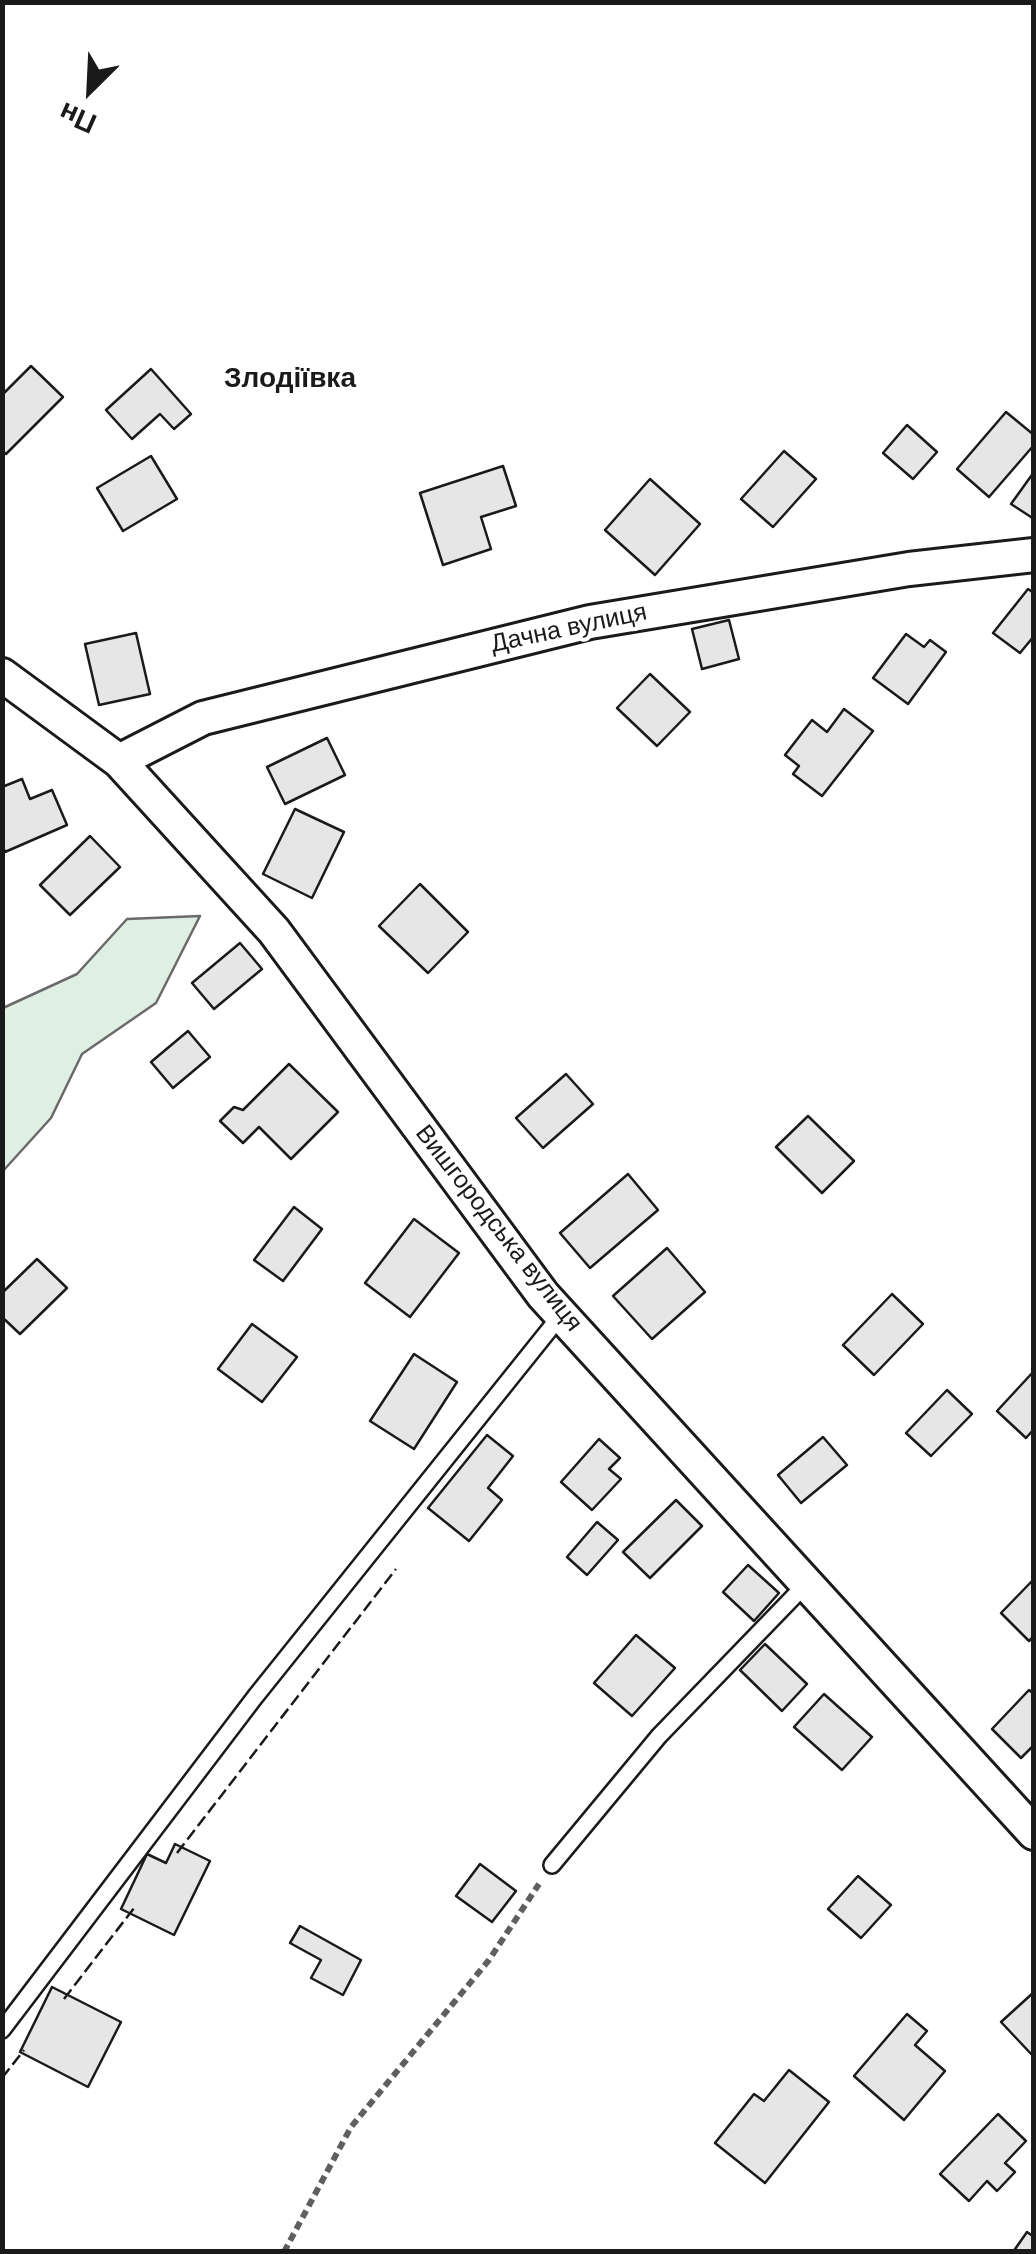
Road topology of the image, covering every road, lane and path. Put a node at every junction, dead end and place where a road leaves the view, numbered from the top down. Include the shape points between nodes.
1 (1034, 555) edge
2 (2, 675) edge
3 (119, 761) junction
4 (561, 1315) junction
5 (806, 1584) junction
6 (1034, 1833) edge
7 (552, 1865) joint
8 (2, 2030) edge
9 (284, 2252) edge

1 - 3 street, Дачна вулиця via 590,622 203,718
2 - 3 street, Вишгородська вулиця
3 - 4 street, Вишгородська вулиця via 274,931
4 - 5 street, Вишгородська вулиця
4 - 8 lane via 255,1697
5 - 6 street, Вишгородська вулиця
5 - 7 lane via 659,1736
7 - 9 path via 489,1960 351,2126

